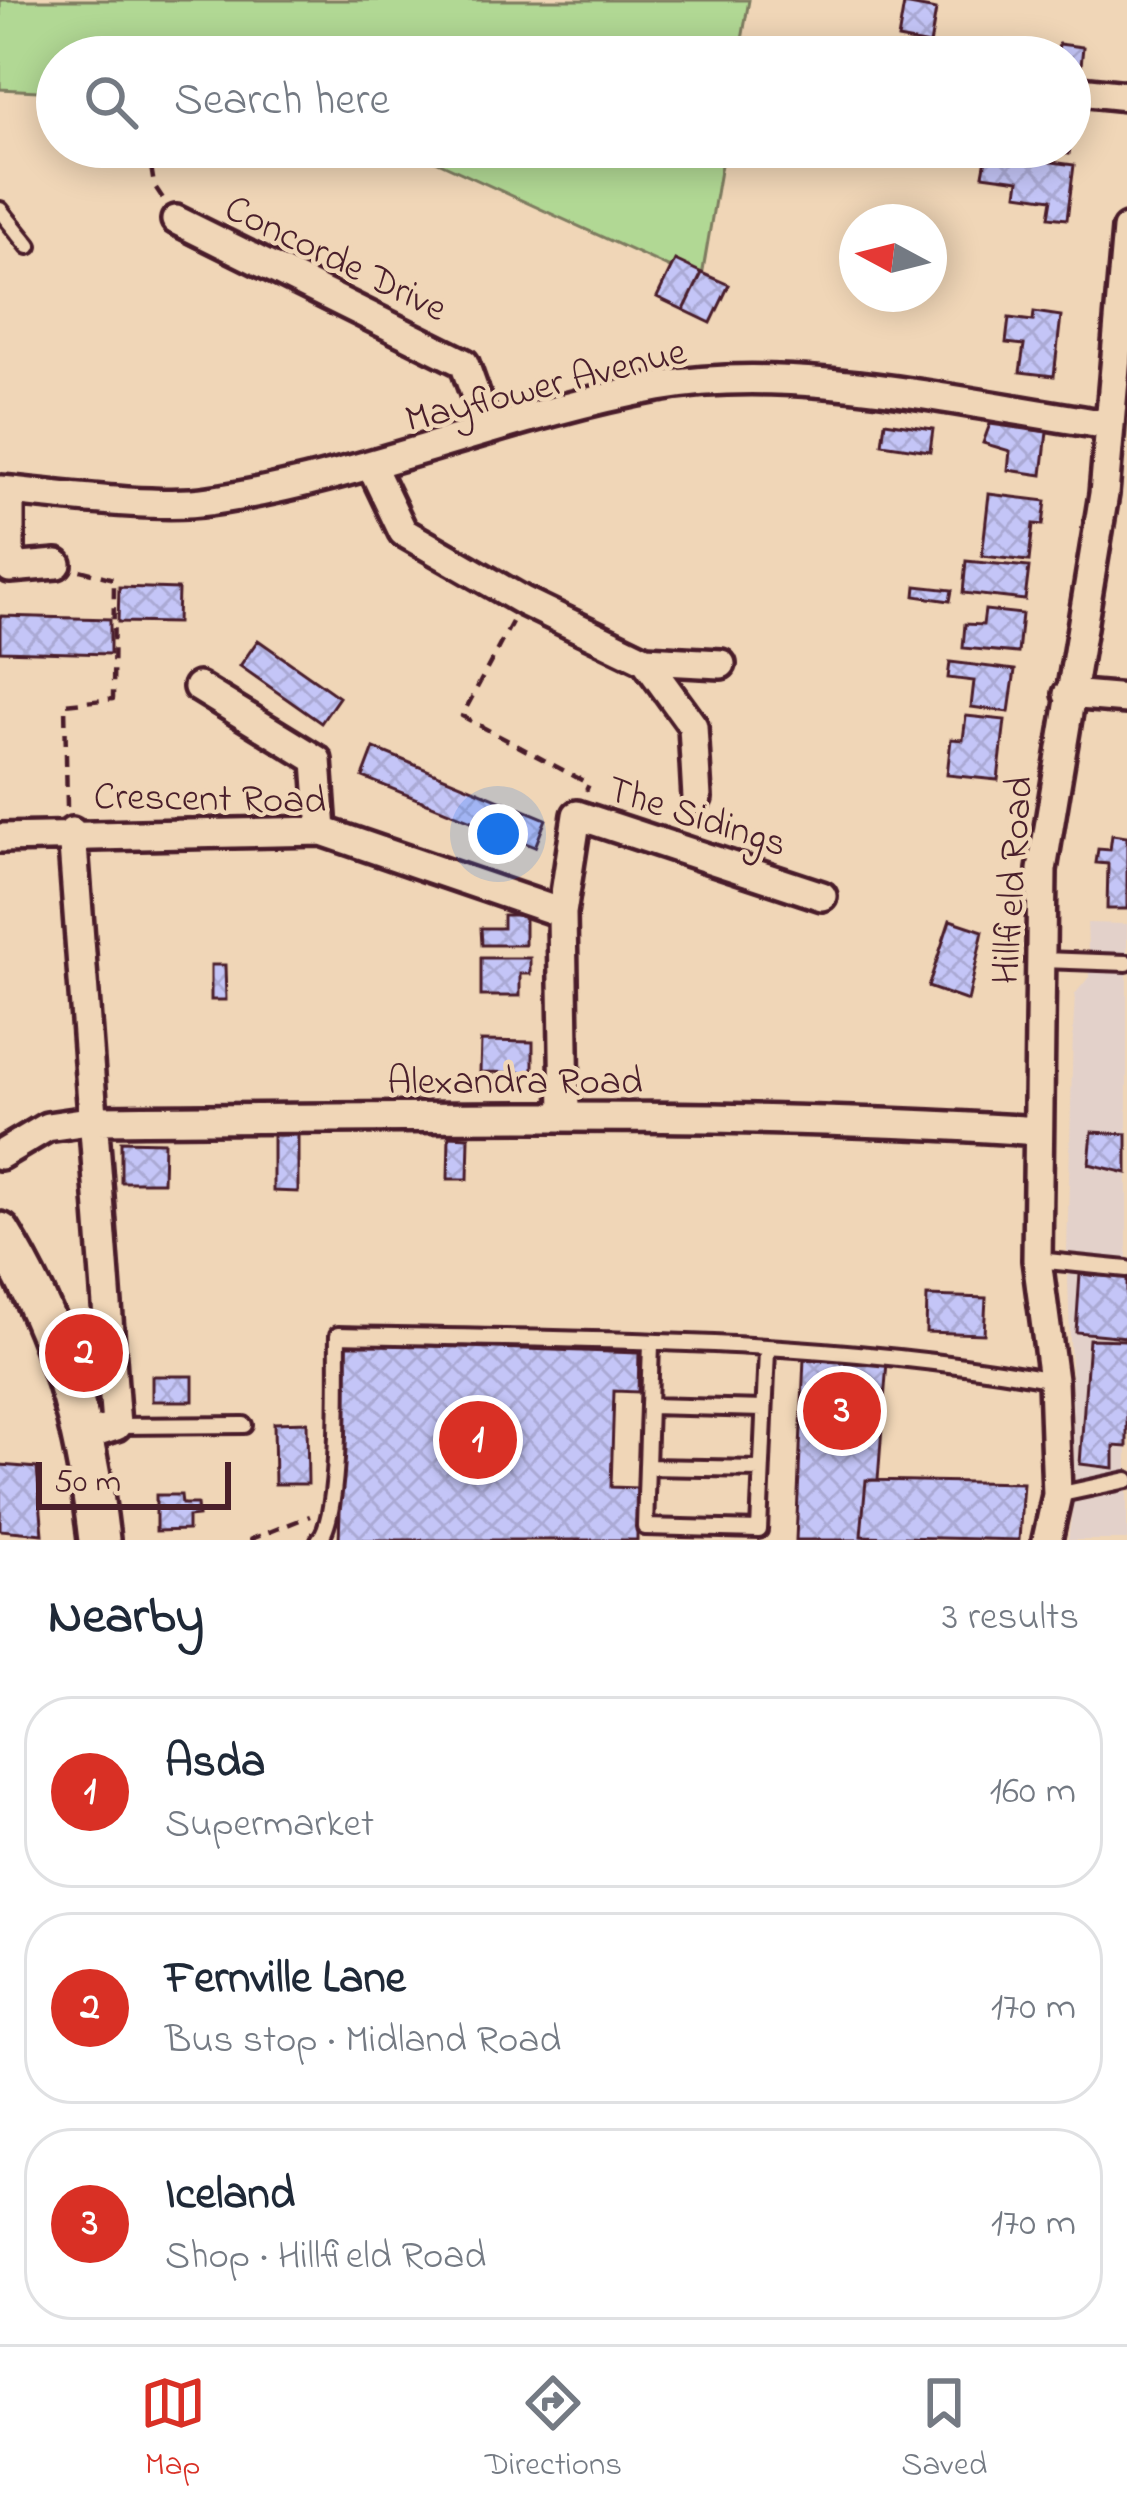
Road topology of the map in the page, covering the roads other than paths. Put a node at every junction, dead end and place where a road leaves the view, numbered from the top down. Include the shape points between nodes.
1 (1091, 92) edge
2 (1127, 96) edge
3 (0, 210) edge
4 (176, 220) road end
5 (1127, 229) edge
6 (29, 246) dead end
7 (1109, 425) junction
8 (488, 430) junction
9 (372, 467) junction
10 (5, 491) edge
11 (57, 564) road end
12 (645, 660) junction
13 (722, 664) dead end
14 (198, 687) dead end
15 (1068, 694) junction
16 (1127, 699) edge
17 (697, 798) dead end
18 (322, 831) junction
19 (72, 832) junction
20 (0, 838) edge
21 (822, 896) dead end
22 (562, 913) junction
23 (1042, 961) junction
24 (1127, 963) edge
25 (565, 1117) junction
26 (96, 1120) junction
27 (1037, 1131) junction
28 (0, 1155) edge
29 (0, 1233) edge
30 (1037, 1261) junction
31 (1127, 1269) edge
32 (651, 1344) junction
33 (766, 1351) junction
34 (1053, 1380) junction
35 (649, 1406) junction
36 (764, 1409) junction
37 (244, 1424) dead end
38 (100, 1431) junction
39 (647, 1467) junction
40 (761, 1469) junction
41 (1127, 1480) edge
42 (1057, 1495) junction
43 (100, 1540) edge
44 (319, 1540) edge
45 (1047, 1540) edge

1 - 2 street
3 - 6 lane
4 - 8 street, Concorde Drive via 464,363
5 - 7 street, Hillfield Road
7 - 8 street, Mayflower Avenue via 768,377 660,387
7 - 15 street, Hillfield Road
8 - 9 street, Mayflower Avenue
9 - 10 street, Mayflower Avenue via 204,502
9 - 12 street via 403,532
10 - 11 street via 10,568
12 - 13 street
12 - 17 street via 693,726
14 - 18 street via 316,760
15 - 16 street
15 - 23 street, Hillfield Road via 1042,870
18 - 19 street, Crescent Road
18 - 22 street, Crescent Road
19 - 20 street, Crescent Road
19 - 26 street
21 - 22 street, The Sidings via 577,815
22 - 25 street
23 - 24 lane
23 - 27 street, Hillfield Road
25 - 26 street, Alexandra Road
25 - 27 street, Alexandra Road
26 - 28 street, Alexandra Road via 47,1127
26 - 38 street
27 - 30 street, Hillfield Road
29 - 38 street via 41,1300
30 - 31 lane
30 - 34 street, Hillfield Road
32 - 33 lane
32 - 35 lane
32 - 44 lane via 338,1336 330,1508
33 - 34 lane via 951,1361
33 - 36 lane
34 - 42 street, Hillfield Road
35 - 36 lane
35 - 39 lane
36 - 40 lane
37 - 38 lane
38 - 43 street
39 - 40 lane
39 - 40 lane via 645,1527 759,1530
41 - 42 lane
42 - 45 street, Hillfield Road

